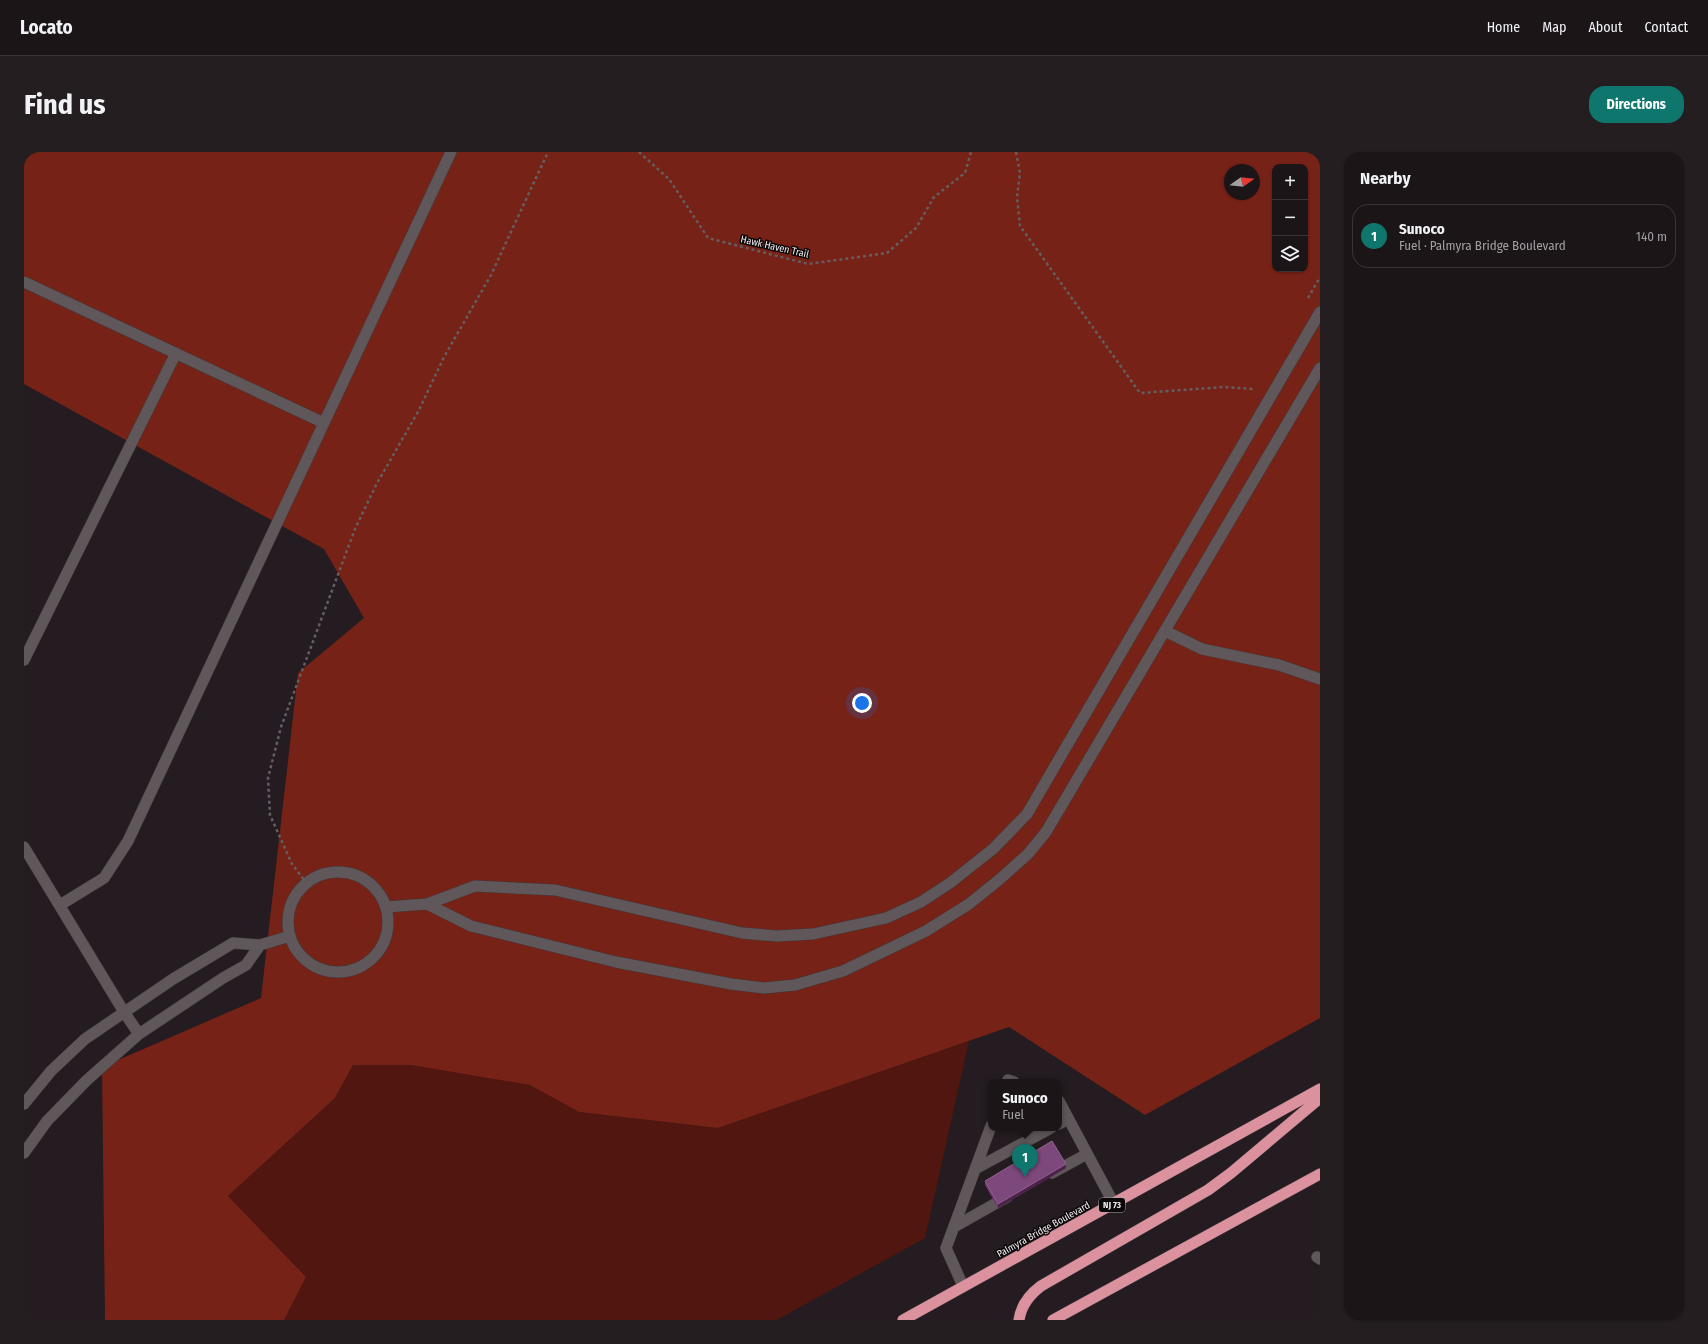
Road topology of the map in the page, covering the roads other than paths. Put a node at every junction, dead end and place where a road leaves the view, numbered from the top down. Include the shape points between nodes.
1 (451, 152) edge
2 (24, 282) edge
3 (1320, 312) edge
4 (176, 353) junction
5 (1320, 368) edge
6 (324, 423) junction
7 (1165, 631) junction
8 (24, 660) edge
9 (1320, 679) edge
10 (24, 847) edge
11 (427, 904) junction
12 (60, 905) junction
13 (386, 907) junction
14 (290, 936) junction
15 (260, 945) junction
16 (124, 1012) junction
17 (139, 1034) junction
18 (1320, 1089) edge
19 (1320, 1098) edge
20 (24, 1104) edge
21 (1064, 1121) edge
22 (989, 1131) edge
23 (1045, 1131) edge
24 (24, 1152) edge
25 (1087, 1154) junction
26 (975, 1169) junction
27 (1320, 1174) edge
28 (1045, 1177) edge
29 (1017, 1192) edge
30 (1114, 1204) junction
31 (954, 1227) junction
32 (963, 1286) junction
33 (903, 1320) edge
34 (1019, 1320) edge
35 (1053, 1320) edge

1 - 6 lane
2 - 4 lane
3 - 11 lane via 1027,814 993,849 950,883 921,902 886,918 812,934 777,936 707,926 556,890 475,886
4 - 6 lane
4 - 8 lane
5 - 7 lane
6 - 12 lane via 128,841 104,878
7 - 9 lane via 1202,649 1279,665
7 - 11 lane via 1046,832 1028,854 963,908 926,931 843,971 796,985 764,988 731,984 616,962 479,928
10 - 12 lane
11 - 13 lane
12 - 16 lane
13 - 14 lane via 371,884 356,875 338,872 323,874 302,887 293,901 288,918
13 - 14 lane via 388,925 381,949 369,962 346,972 318,968 304,958
14 - 15 lane
15 - 16 lane via 233,943
15 - 17 lane via 246,965
16 - 17 lane
16 - 20 lane via 85,1039 51,1071
17 - 24 lane via 86,1080 47,1121
18 - 30 highway, Palmyra Bridge Boulevard / NJ 73
19 - 34 highway via 1208,1190 1030,1294
21 - 25 lane
22 - 26 lane
23 - 26 lane
25 - 28 lane
25 - 30 lane
26 - 31 lane
27 - 35 highway
29 - 31 lane
30 - 32 highway, Palmyra Bridge Boulevard / NJ 73
31 - 32 lane via 946,1248
32 - 33 highway, Palmyra Bridge Boulevard / NJ 73

